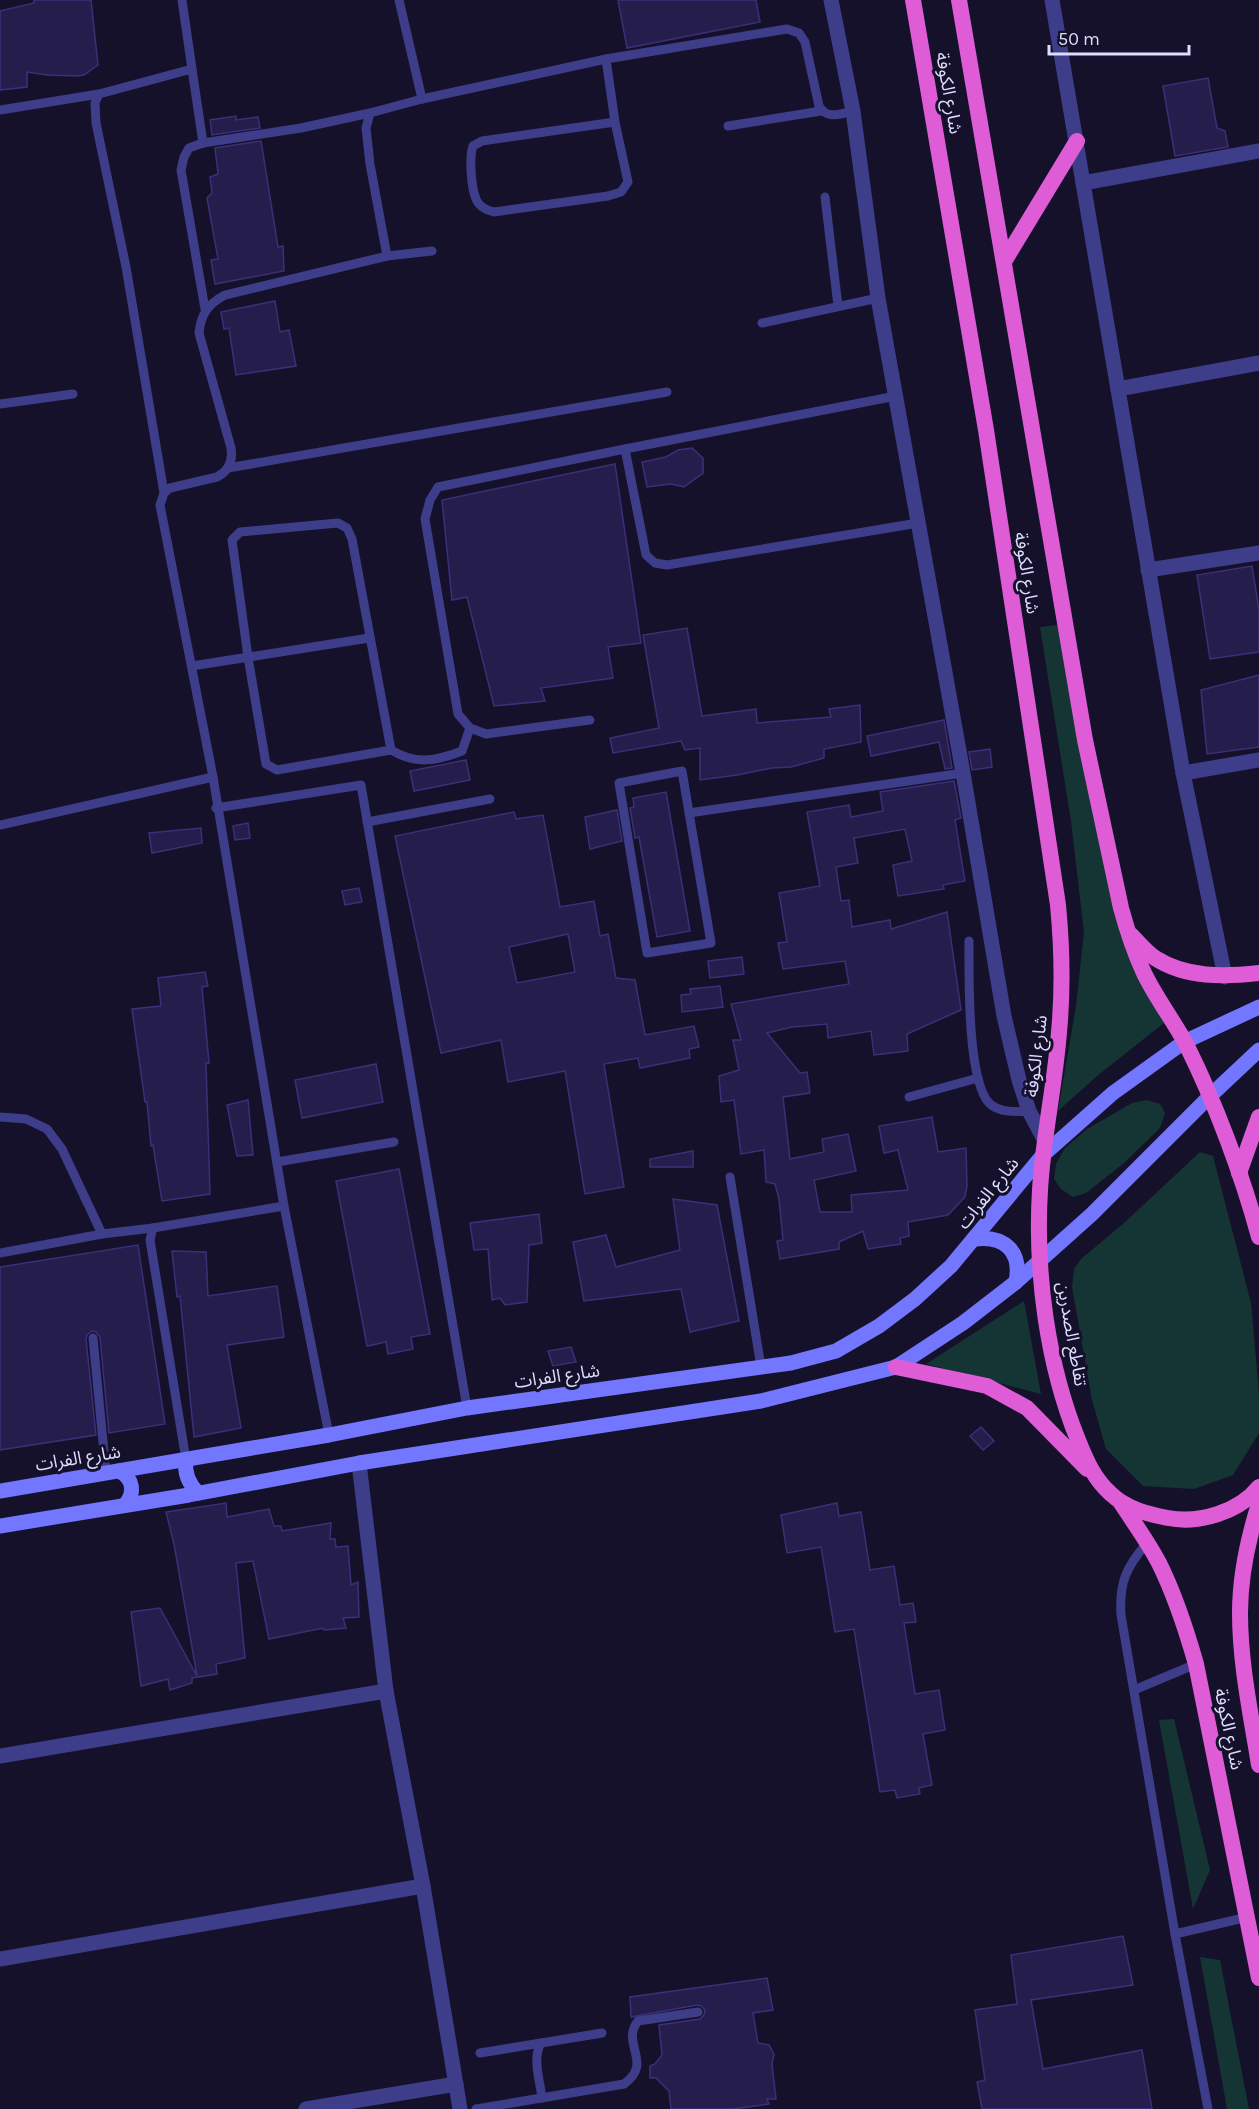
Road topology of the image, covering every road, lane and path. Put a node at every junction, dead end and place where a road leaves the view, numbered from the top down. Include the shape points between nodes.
1 (182, 0) edge
2 (399, 0) edge
3 (831, 0) edge
4 (913, 0) edge
5 (959, 0) edge
6 (1052, 0) edge
7 (606, 59) junction
8 (192, 69) junction
9 (99, 94) junction
10 (423, 99) junction
11 (0, 110) edge
12 (822, 111) junction
13 (853, 111) junction
14 (370, 113) junction
15 (615, 122) junction
16 (728, 126) dead end
17 (1077, 141) junction
18 (203, 143) junction
19 (1259, 150) edge
20 (1083, 183) junction
21 (825, 197) dead end
22 (432, 251) dead end
23 (387, 256) junction
24 (1005, 260) junction
25 (878, 298) junction
26 (838, 306) junction
27 (205, 309) junction
28 (762, 323) dead end
29 (1259, 363) edge
30 (1118, 389) junction
31 (667, 392) dead end
32 (73, 394) dead end
33 (896, 396) junction
34 (0, 404) edge
35 (626, 449) junction
36 (228, 468) junction
37 (164, 493) junction
38 (918, 523) junction
39 (1259, 553) edge
40 (1149, 570) junction
41 (369, 638) junction
42 (248, 657) junction
43 (192, 666) junction
44 (590, 720) dead end
45 (470, 728) junction
46 (391, 750) junction
47 (1259, 760) edge
48 (963, 773) junction
49 (1183, 773) junction
50 (213, 777) junction
51 (490, 799) dead end
52 (216, 808) junction
53 (689, 813) junction
54 (367, 822) junction
55 (0, 825) edge
56 (1127, 931) junction
57 (969, 941) dead end
58 (1259, 973) edge
59 (1225, 977) junction
60 (1259, 1007) edge
61 (1184, 1042) junction
62 (1259, 1050) edge
63 (978, 1078) junction
64 (1210, 1096) junction
65 (909, 1097) dead end
66 (1029, 1111) junction
67 (0, 1117) edge
68 (1259, 1117) edge
69 (394, 1142) dead end
70 (1044, 1148) junction
71 (277, 1162) junction
72 (730, 1178) dead end
73 (1242, 1180) junction
74 (1259, 1200) edge
75 (284, 1206) junction
76 (153, 1228) junction
77 (102, 1234) junction
78 (1259, 1237) edge
79 (975, 1239) junction
80 (0, 1253) edge
81 (1041, 1258) junction
82 (1016, 1282) junction
83 (93, 1338) dead end
84 (896, 1366) junction
85 (760, 1367) junction
86 (467, 1408) junction
87 (329, 1435) junction
88 (186, 1460) junction
89 (359, 1463) junction
90 (113, 1472) junction
91 (1100, 1483) junction
92 (1259, 1487) edge
93 (0, 1491) edge
94 (198, 1494) junction
95 (1121, 1502) junction
96 (1259, 1504) edge
97 (125, 1505) junction
98 (0, 1526) edge
99 (1147, 1543) junction
100 (1196, 1664) junction
101 (1134, 1690) junction
102 (387, 1691) junction
103 (0, 1756) edge
104 (1259, 1765) edge
105 (423, 1886) junction
106 (1248, 1917) junction
107 (1175, 1934) junction
108 (0, 1959) edge
109 (1259, 1978) edge
110 (698, 2012) dead end
111 (602, 2033) dead end
112 (541, 2043) junction
113 (480, 2053) dead end
114 (456, 2084) junction
115 (542, 2098) junction
116 (306, 2109) edge
117 (460, 2109) edge
118 (476, 2109) edge
119 (1208, 2109) edge

1 - 8 lane
2 - 10 lane
3 - 13 street
4 - 70 highway, شارع الكوفة via 986,430 1058,905 1061,1001
5 - 24 highway, شارع الكوفة
6 - 17 street
7 - 10 lane
7 - 12 lane via 793,30 805,42
7 - 15 lane
8 - 9 lane
8 - 18 lane
9 - 11 lane
9 - 37 lane via 95,103 96,123 126,267
10 - 14 lane
12 - 13 lane via 832,116
12 - 16 lane
13 - 25 street
14 - 18 lane
14 - 23 lane via 366,128 370,164
15 - 15 lane via 628,182 621,192 495,212 483,209 476,198 469,157 472,146 482,141
17 - 20 street
17 - 24 highway
18 - 27 lane via 189,148 181,170
19 - 20 street
20 - 30 street
21 - 26 lane
22 - 23 lane
23 - 27 lane via 225,295
24 - 56 highway, شارع الكوفة via 1085,740
25 - 26 lane
25 - 33 street
26 - 28 lane
27 - 36 lane via 199,333 231,448
29 - 30 street
30 - 40 street
31 - 36 lane
32 - 34 lane
33 - 35 lane
33 - 38 street
35 - 38 lane via 646,555 655,563 667,565
35 - 45 lane via 438,488 430,500 425,519 458,714
36 - 37 lane via 217,477 176,486
37 - 43 lane via 160,505
38 - 48 street
39 - 40 street
40 - 49 street
41 - 42 lane
41 - 42 lane via 347,528 338,523 240,532 232,540
41 - 46 lane
42 - 43 lane
42 - 46 lane via 266,764 277,770
43 - 50 lane
44 - 45 lane via 486,734
45 - 46 lane via 462,750 446,757 417,760
47 - 49 street
48 - 53 lane
48 - 66 street via 1004,1016
49 - 59 street
50 - 52 lane
50 - 55 lane
51 - 54 lane
52 - 54 lane via 361,785
52 - 71 lane
53 - 53 lane via 711,943 647,952 620,783 682,771
54 - 86 lane
56 - 59 highway via 1154,957 1179,970
56 - 61 highway, شارع الكوفة via 1144,973
57 - 63 lane via 972,1039
58 - 59 highway
60 - 61 main road, شارع الفرات
61 - 64 highway, شارع الكوفة
61 - 70 main road, شارع الفرات
62 - 64 main road
63 - 65 lane
63 - 66 lane via 989,1102 1015,1113
64 - 73 highway
64 - 81 main road via 1092,1214
66 - 70 street
67 - 77 lane via 26,1119 47,1130 63,1149
68 - 73 highway
69 - 71 lane
70 - 79 main road, شارع الفرات
70 - 81 highway, تقاطع الصدرين via 1039,1218
71 - 75 lane
72 - 85 lane
73 - 74 main road
73 - 78 highway
75 - 76 lane
75 - 87 lane
76 - 77 lane
76 - 88 lane via 150,1240
77 - 80 lane
79 - 82 main road via 988,1237 1009,1247 1016,1258
79 - 85 main road, شارع الفرات via 934,1283 879,1326 836,1351
81 - 82 main road
81 - 91 highway, تقاطع الصدرين via 1044,1304 1059,1384 1071,1423
82 - 84 main road via 963,1323
83 - 90 lane
84 - 89 main road via 761,1401
84 - 91 highway via 987,1386 1027,1408
85 - 86 main road, شارع الفرات
86 - 87 main road, شارع الفرات
87 - 88 main road, شارع الفرات
88 - 90 main road, شارع الفرات
88 - 94 main road via 187,1476
89 - 94 main road
89 - 102 street
90 - 93 main road, شارع الفرات
90 - 97 main road via 129,1478 132,1495
91 - 95 highway, تقاطع الصدرين
92 - 95 highway via 1231,1509 1203,1518 1175,1520 1147,1514
94 - 97 main road
95 - 99 highway, شارع الكوفة
96 - 104 highway, شارع الكوفة via 1242,1576 1240,1612
97 - 98 main road
99 - 100 highway, شارع الكوفة via 1174,1596
99 - 101 lane via 1133,1558 1119,1595
100 - 101 lane
100 - 106 highway, شارع الكوفة
101 - 107 lane
102 - 103 street
102 - 105 street
105 - 108 street
105 - 114 street
106 - 107 lane
106 - 109 highway, شارع الكوفة
107 - 119 lane
110 - 115 lane via 638,2021 632,2033 638,2069 624,2084
111 - 112 lane
112 - 113 lane
112 - 115 lane via 537,2058
114 - 116 street
114 - 117 street
115 - 118 lane

